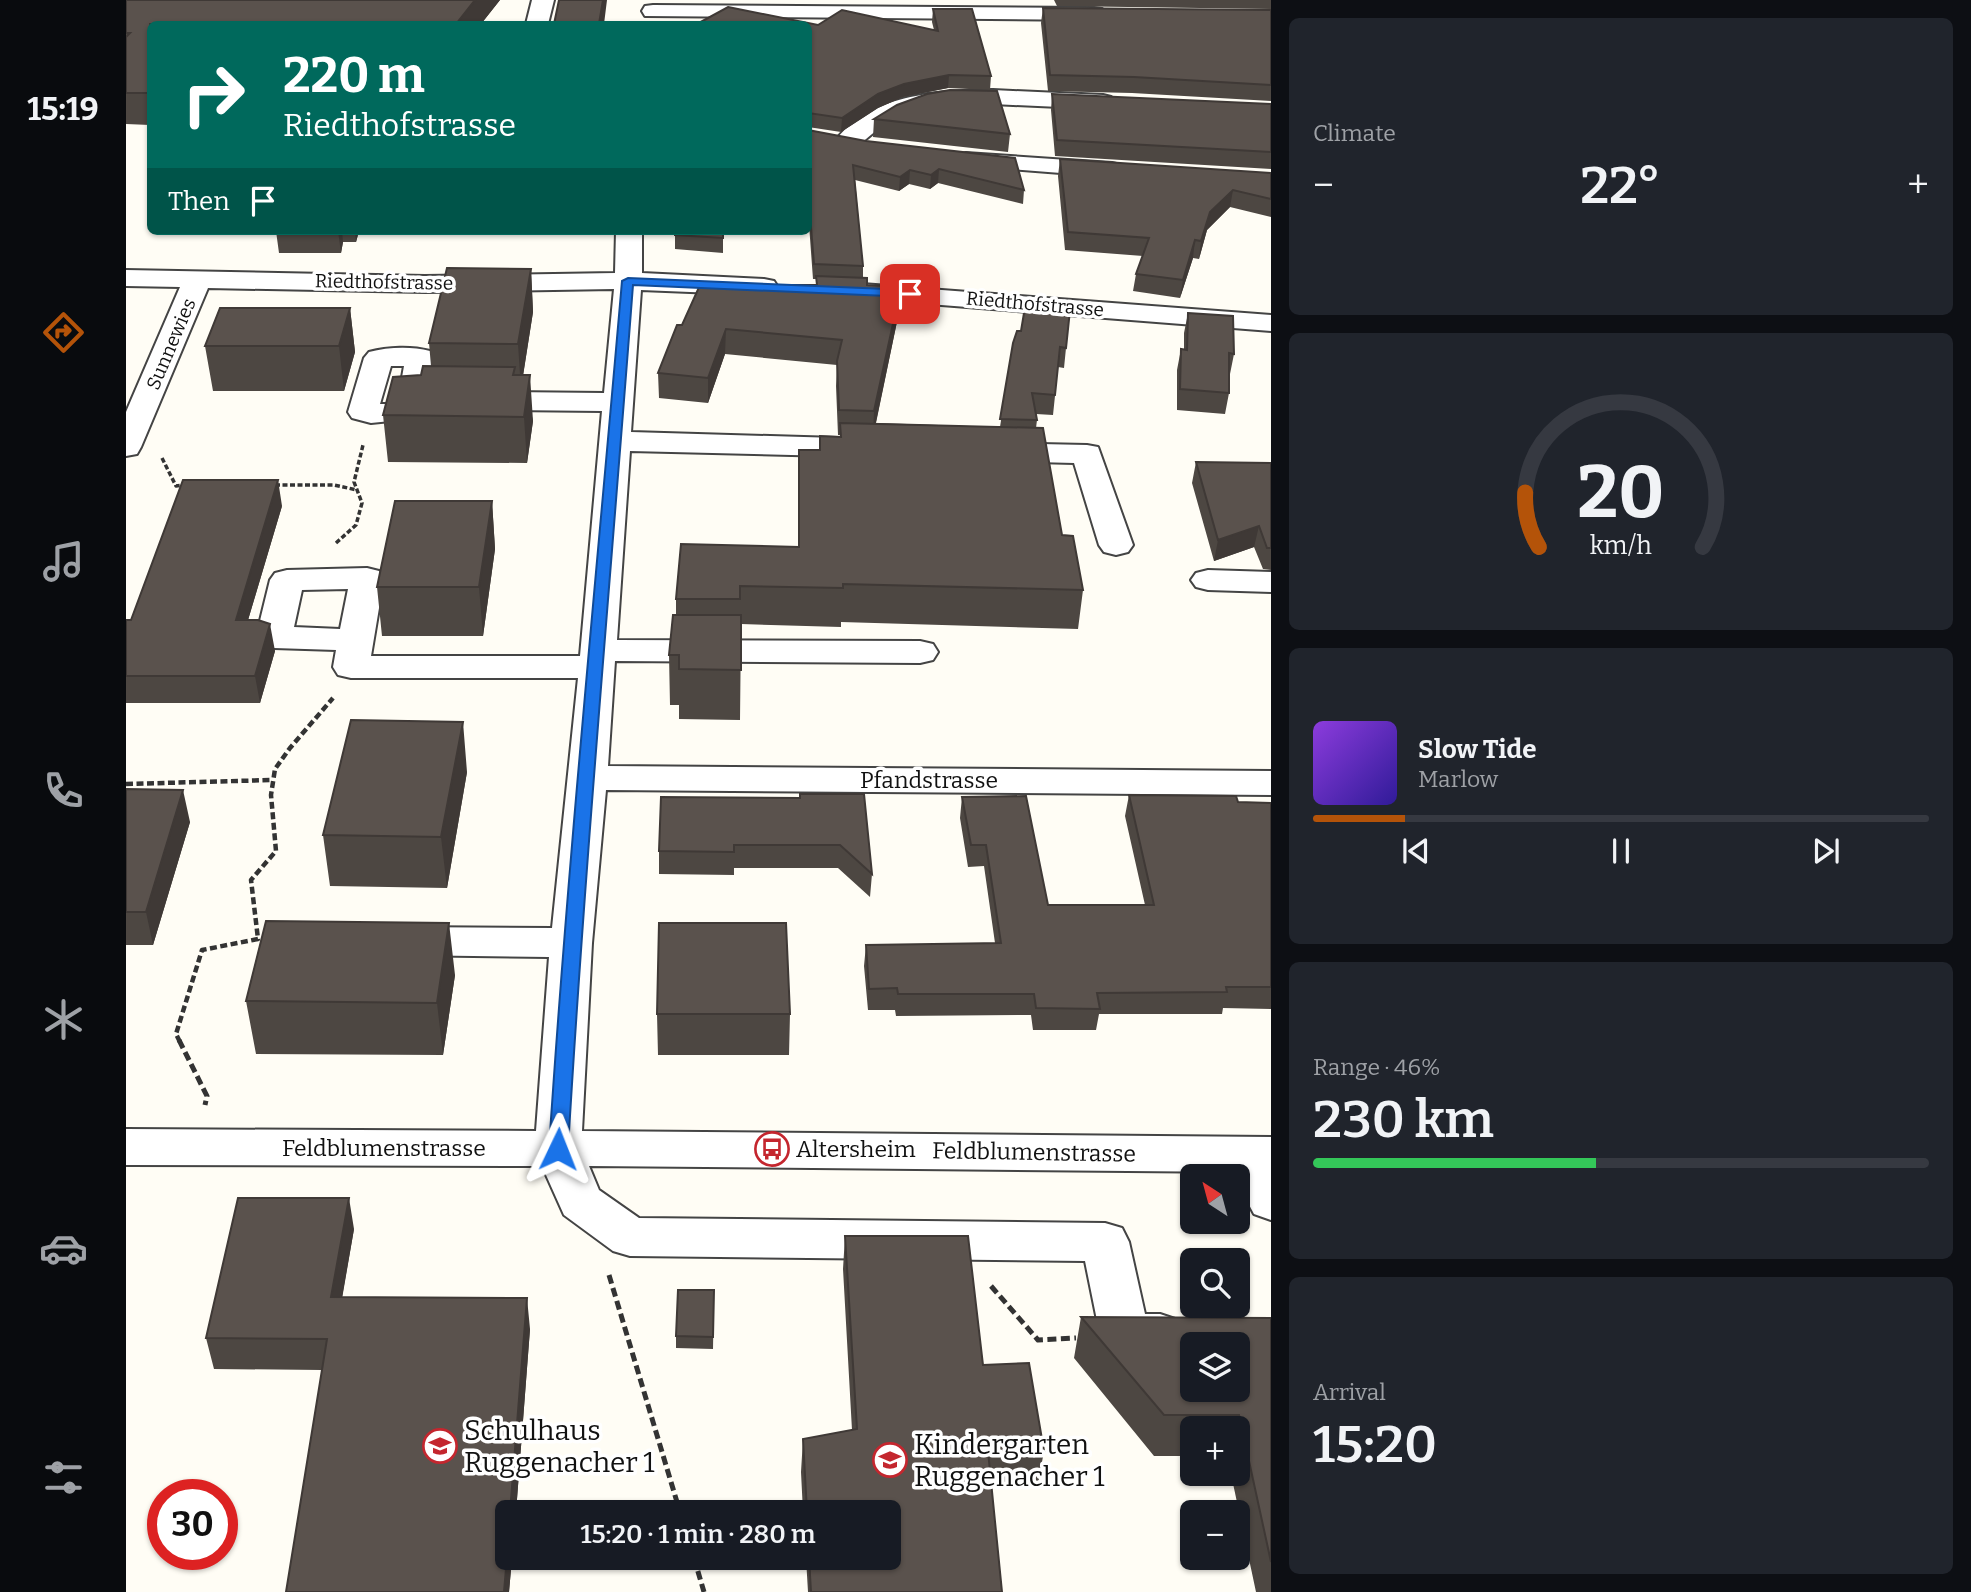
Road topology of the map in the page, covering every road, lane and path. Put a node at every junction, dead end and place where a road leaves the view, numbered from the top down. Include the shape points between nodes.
1 (542, 0) edge
2 (1022, 0) edge
3 (652, 12) edge
4 (538, 21) edge
5 (1132, 103) edge
6 (845, 144) edge
7 (949, 159) edge
8 (1137, 171) edge
9 (629, 235) edge
10 (126, 278) edge
11 (198, 278) junction
12 (628, 281) junction
13 (789, 288) edge
14 (829, 290) edge
15 (1271, 323) edge
16 (413, 400) junction
17 (617, 402) junction
18 (371, 414) junction
19 (614, 441) junction
20 (126, 447) edge
21 (906, 449) edge
22 (962, 451) edge
23 (160, 452) dead end
24 (189, 485) edge
25 (268, 485) edge
26 (357, 490) junction
27 (1116, 545) dead end
28 (322, 579) junction
29 (1208, 580) dead end
30 (1271, 582) edge
31 (920, 652) dead end
32 (353, 654) junction
33 (596, 659) junction
34 (588, 778) junction
35 (272, 780) junction
36 (1271, 783) edge
37 (126, 784) edge
38 (367, 940) edge
39 (571, 943) junction
40 (205, 1109) dead end
41 (126, 1147) edge
42 (558, 1149) junction
43 (1265, 1155) edge
44 (1271, 1201) edge
45 (608, 1272) dead end
46 (985, 1280) dead end
47 (1125, 1335) junction
48 (1180, 1335) edge
49 (676, 1500) edge
50 (698, 1570) edge
51 (704, 1592) edge

1 - 4 street
2 - 3 street via 1113,9
5 - 6 street via 922,101 884,112
7 - 8 street
9 - 12 street
10 - 11 street, Riedthofstrasse
11 - 12 street, Riedthofstrasse via 425,284
11 - 20 street, Sunnewies
12 - 13 street, Riedthofstrasse
12 - 17 street
14 - 15 street, Riedthofstrasse
16 - 17 street
16 - 18 street via 409,412
16 - 18 street via 420,357 379,358 363,412
17 - 19 street
18 - 26 path via 354,482
19 - 21 street
19 - 33 street
22 - 27 street via 1087,454
23 - 24 path via 176,486
25 - 26 path via 334,485
26 - 28 path via 362,503 356,525 332,546
28 - 32 street via 367,578
28 - 32 street via 288,580 274,638
29 - 30 street
31 - 33 street
32 - 33 street
32 - 35 path via 324,714 281,758
33 - 34 street
34 - 36 street, Pfandstrasse
34 - 39 street
35 - 37 path
35 - 40 path via 276,851 251,880 258,939 202,950 176,1034 207,1096
38 - 39 street
39 - 42 street
41 - 42 street, Feldblumenstrasse
42 - 43 street, Feldblumenstrasse
42 - 47 street via 581,1202 630,1237 1105,1242
43 - 44 street
45 - 49 path
46 - 47 path via 1038,1340
47 - 48 street
50 - 51 path

